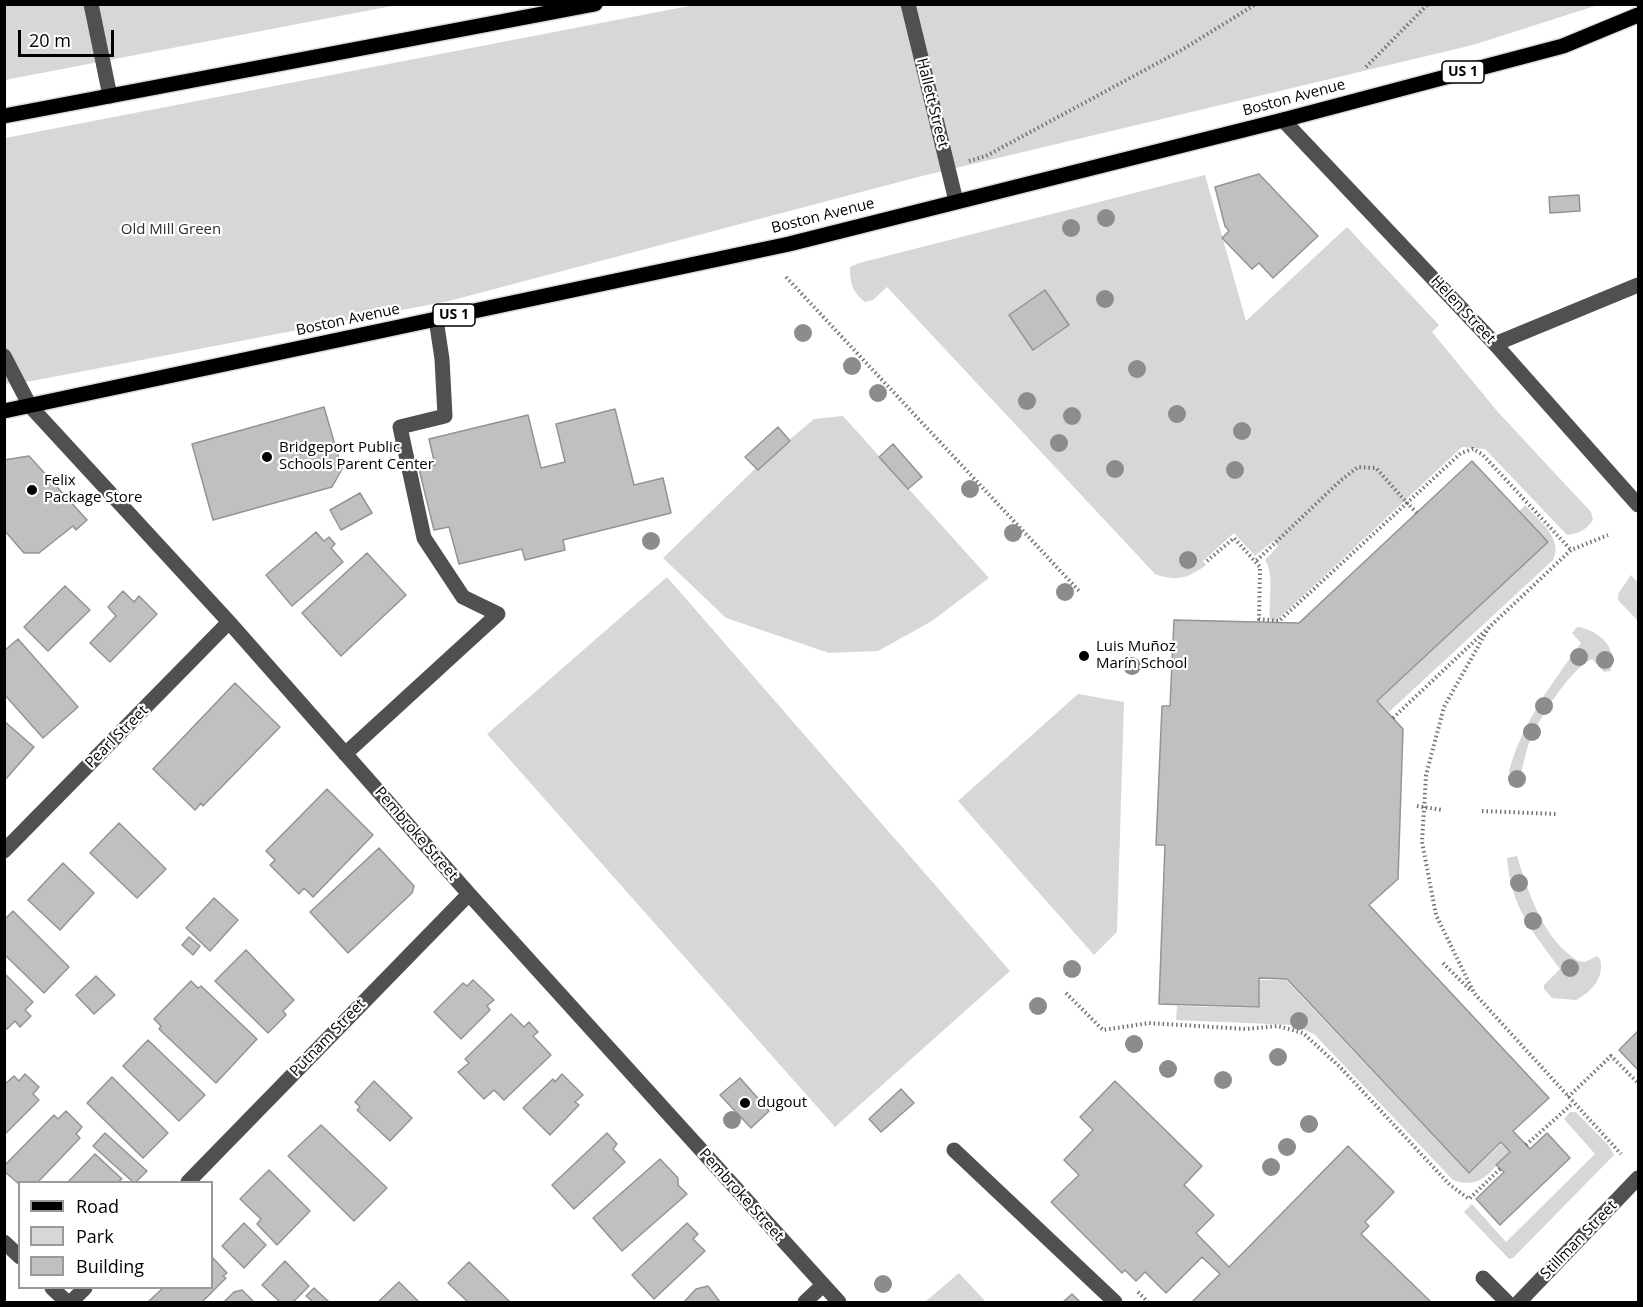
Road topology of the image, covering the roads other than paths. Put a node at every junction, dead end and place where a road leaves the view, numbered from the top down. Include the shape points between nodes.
1 (91, 4) edge
2 (595, 4) edge
3 (908, 4) edge
4 (1638, 15) edge
5 (110, 96) junction
6 (4, 116) edge
7 (1283, 120) junction
8 (956, 201) junction
9 (1638, 285) edge
10 (436, 319) junction
11 (1495, 344) junction
12 (4, 356) edge
13 (30, 406) junction
14 (4, 411) edge
15 (1638, 505) edge
16 (230, 622) junction
17 (345, 754) junction
18 (4, 851) edge
19 (469, 894) junction
20 (954, 1150) dead end
21 (1638, 1178) edge
22 (189, 1181) edge
23 (4, 1242) edge
24 (18, 1255) edge
25 (1483, 1278) dead end
26 (822, 1285) junction
27 (54, 1289) edge
28 (83, 1289) edge
29 (69, 1302) edge
30 (805, 1302) edge
31 (839, 1302) edge
32 (1115, 1302) edge
33 (1507, 1302) edge
34 (1519, 1302) edge

1 - 5 street
2 - 5 main road
3 - 8 street, Hallett Street
4 - 7 main road, Boston Avenue / US 1 via 1563,46
5 - 6 main road
7 - 8 main road, Boston Avenue / US 1
7 - 11 street, Helen Street
8 - 10 main road, Boston Avenue / US 1 via 789,244
9 - 11 street
10 - 13 main road, Boston Avenue / US 1
10 - 17 street via 445,416 400,427 424,538 463,597 498,614
11 - 15 street, Helen Street
12 - 13 street, Pembroke Street
13 - 14 main road, Boston Avenue / US 1
13 - 16 street, Pembroke Street
16 - 17 street, Pembroke Street
16 - 18 street, Pearl Street
17 - 19 street, Pembroke Street
19 - 22 street, Putnam Street
19 - 26 street, Pembroke Street
20 - 32 street
21 - 34 street, Stillman Street
23 - 24 street
25 - 33 street
26 - 30 street
26 - 31 street, Pembroke Street
27 - 29 street
28 - 29 street

